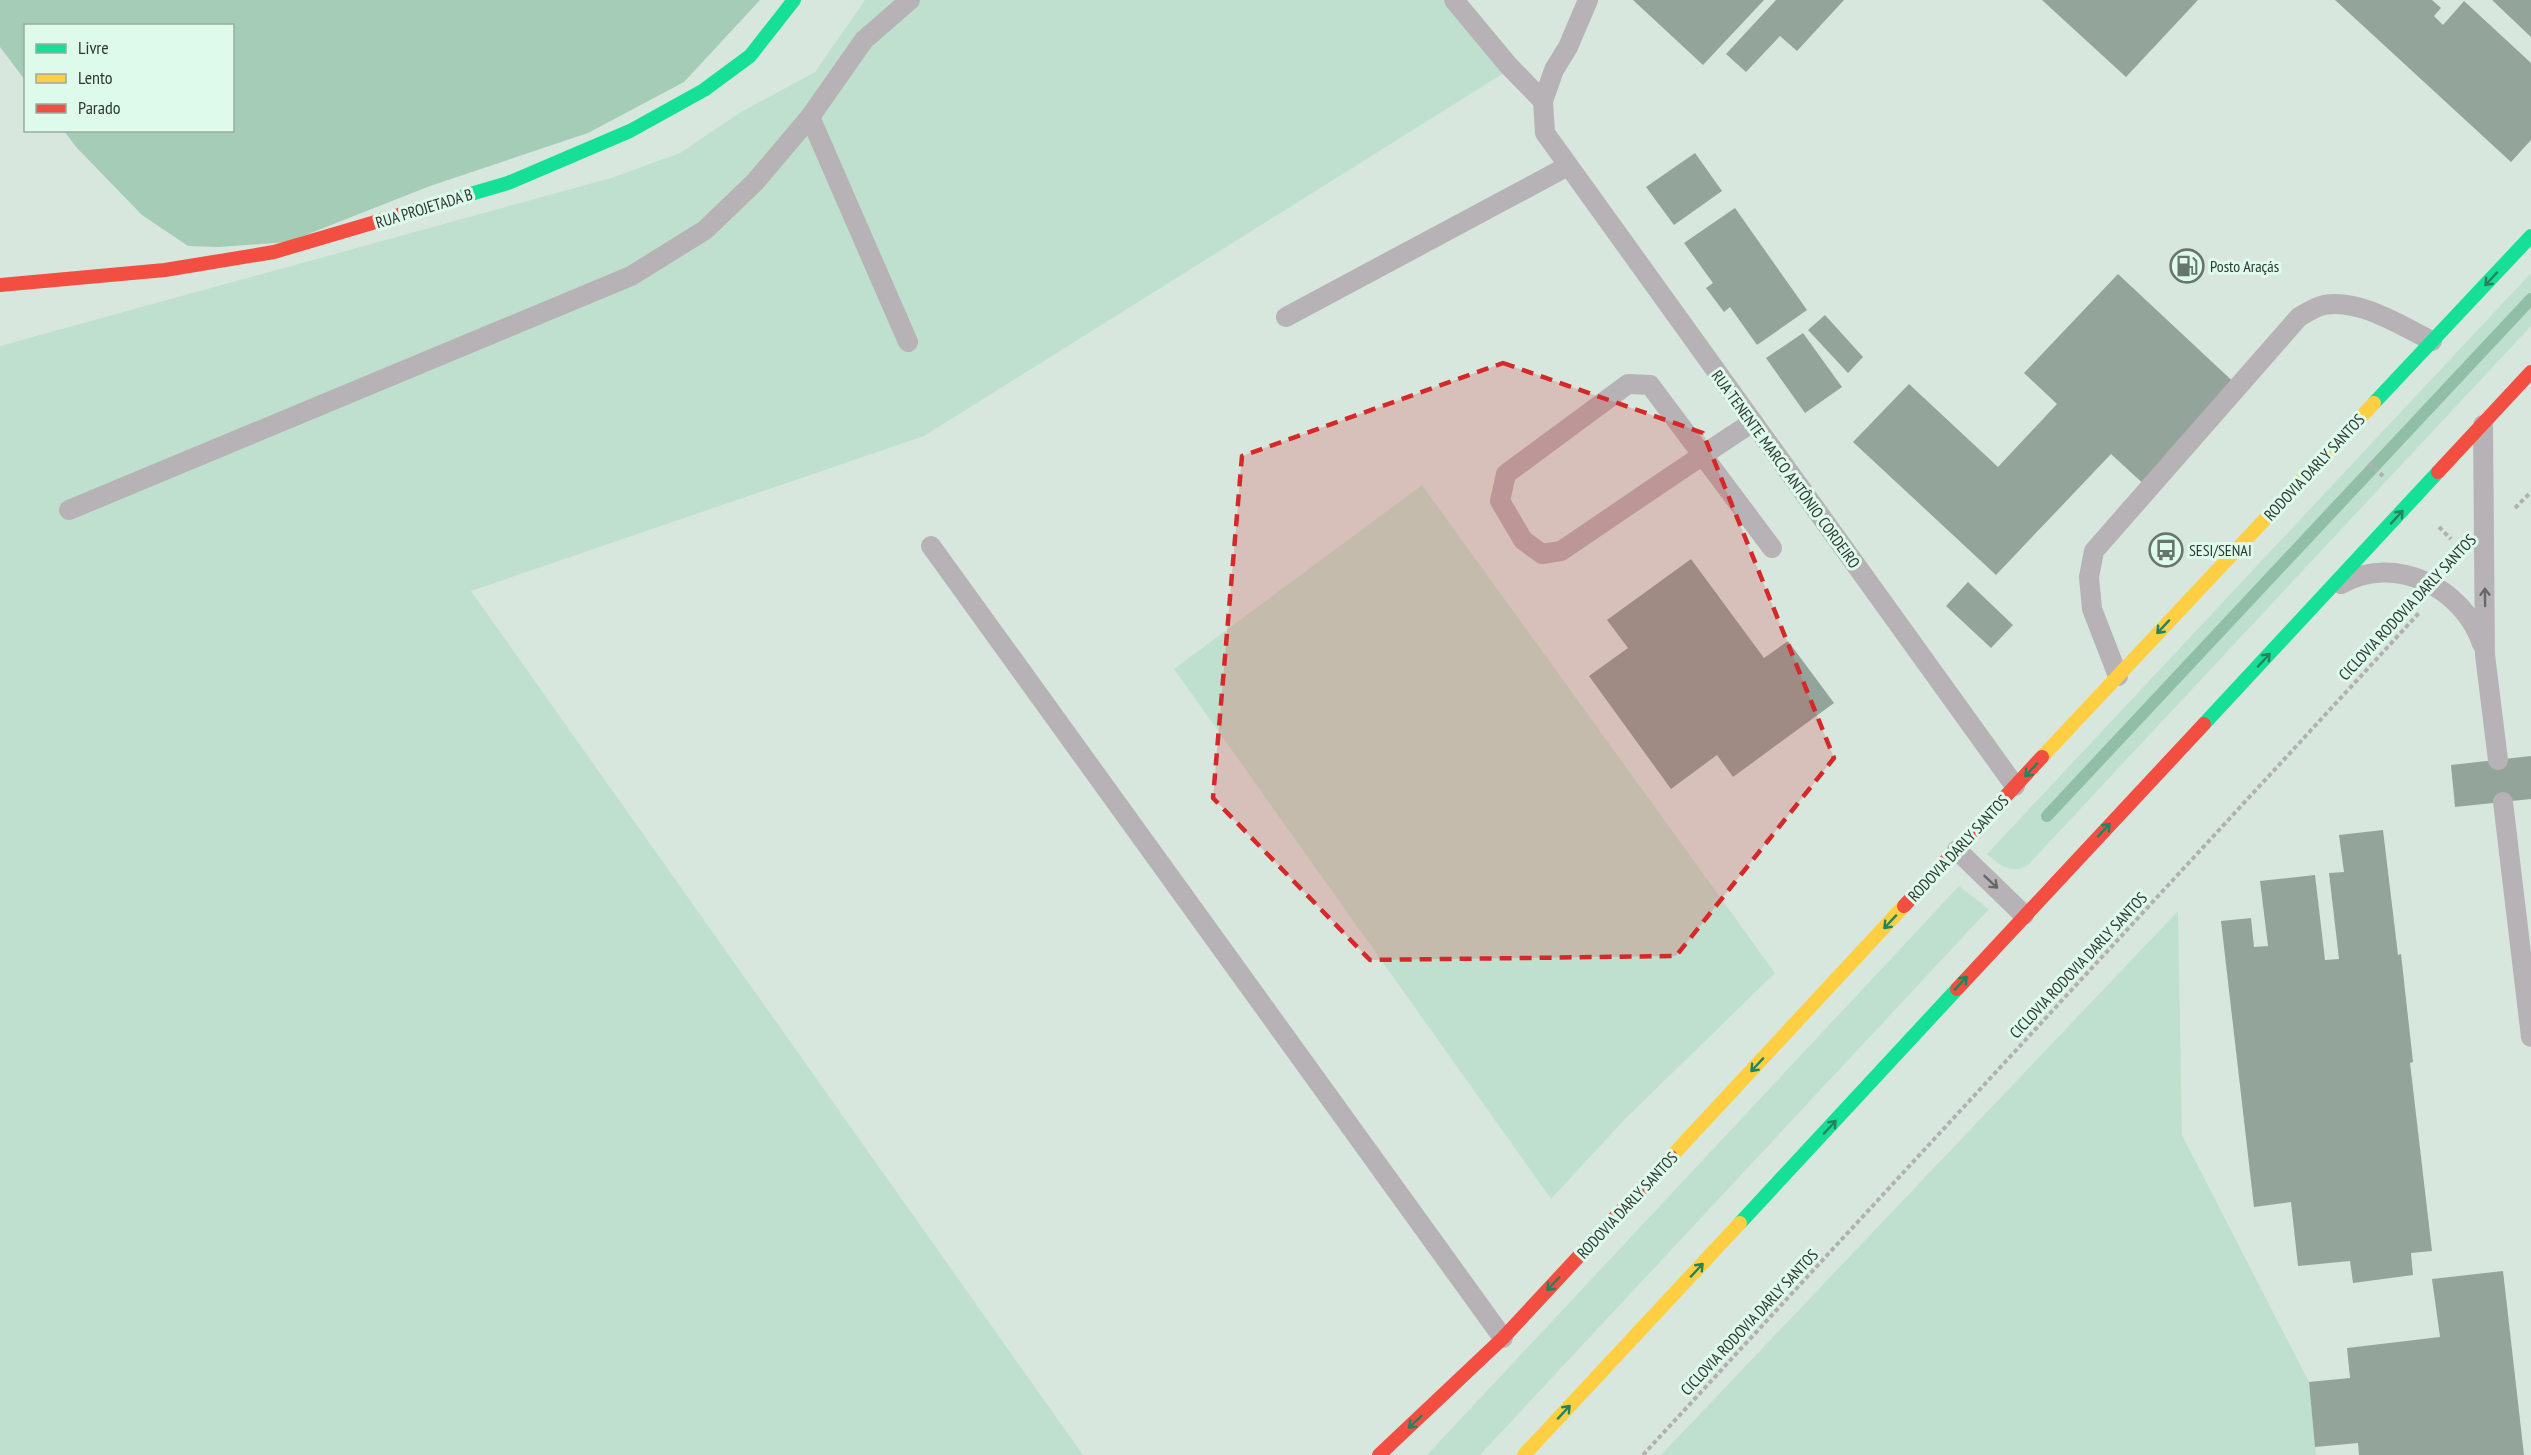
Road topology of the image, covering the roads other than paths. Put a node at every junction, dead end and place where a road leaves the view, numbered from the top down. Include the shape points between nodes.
1 (794, 0) edge
2 (910, 0) edge
3 (1454, 0) edge
4 (1588, 0) edge
5 (1543, 101) junction
6 (810, 117) junction
7 (1563, 158) junction
8 (2531, 236) edge
9 (0, 285) edge
10 (1286, 317) dead end
11 (2432, 341) junction
12 (908, 342) dead end
13 (2531, 372) edge
14 (1753, 423) junction
15 (2482, 424) junction
16 (1704, 455) junction
17 (69, 510) dead end
18 (931, 546) dead end
19 (1772, 548) dead end
20 (2327, 593) junction
21 (2485, 655) junction
22 (2118, 676) junction
23 (2498, 759) dead end
24 (2015, 786) junction
25 (2503, 802) dead end
26 (1957, 850) junction
27 (2024, 915) junction
28 (2531, 1037) edge
29 (1503, 1338) junction
30 (1379, 1455) edge
31 (1524, 1455) edge

1 - 9 main road, RUA PROJETADA B via 750,56 704,90 630,131 508,183 274,252 165,270
2 - 6 lane via 864,40
3 - 5 lane
4 - 5 lane
5 - 7 lane, RUA TENENTE MARCO ANTÔNIO CORDEIRO via 1545,133
6 - 12 lane
6 - 17 lane via 754,182 705,230 631,276
7 - 10 lane
7 - 14 lane, RUA TENENTE MARCO ANTÔNIO CORDEIRO
8 -> 11 main road, RODOVIA DARLY SANTOS
11 -> 22 main road, RODOVIA DARLY SANTOS
11 - 22 lane via 2360,308 2323,305 2299,317 2094,550 2089,577 2092,609
13 - 15 main road
14 - 16 lane
14 - 24 lane, RUA TENENTE MARCO ANTÔNIO CORDEIRO
20 -> 15 main road
21 -> 15 lane
16 - 16 lane via 1650,385 1628,384 1506,474 1500,501 1523,540 1542,554 1561,551
16 - 19 lane
18 - 29 lane
20 - 21 lane via 2365,575 2407,575 2430,582 2466,612
27 -> 20 main road
21 - 23 lane
22 -> 24 main road, RODOVIA DARLY SANTOS
24 - 26 main road, RODOVIA DARLY SANTOS
25 - 28 lane
26 -> 27 lane
26 -> 29 main road, RODOVIA DARLY SANTOS
31 -> 27 main road
29 -> 30 main road, RODOVIA DARLY SANTOS

